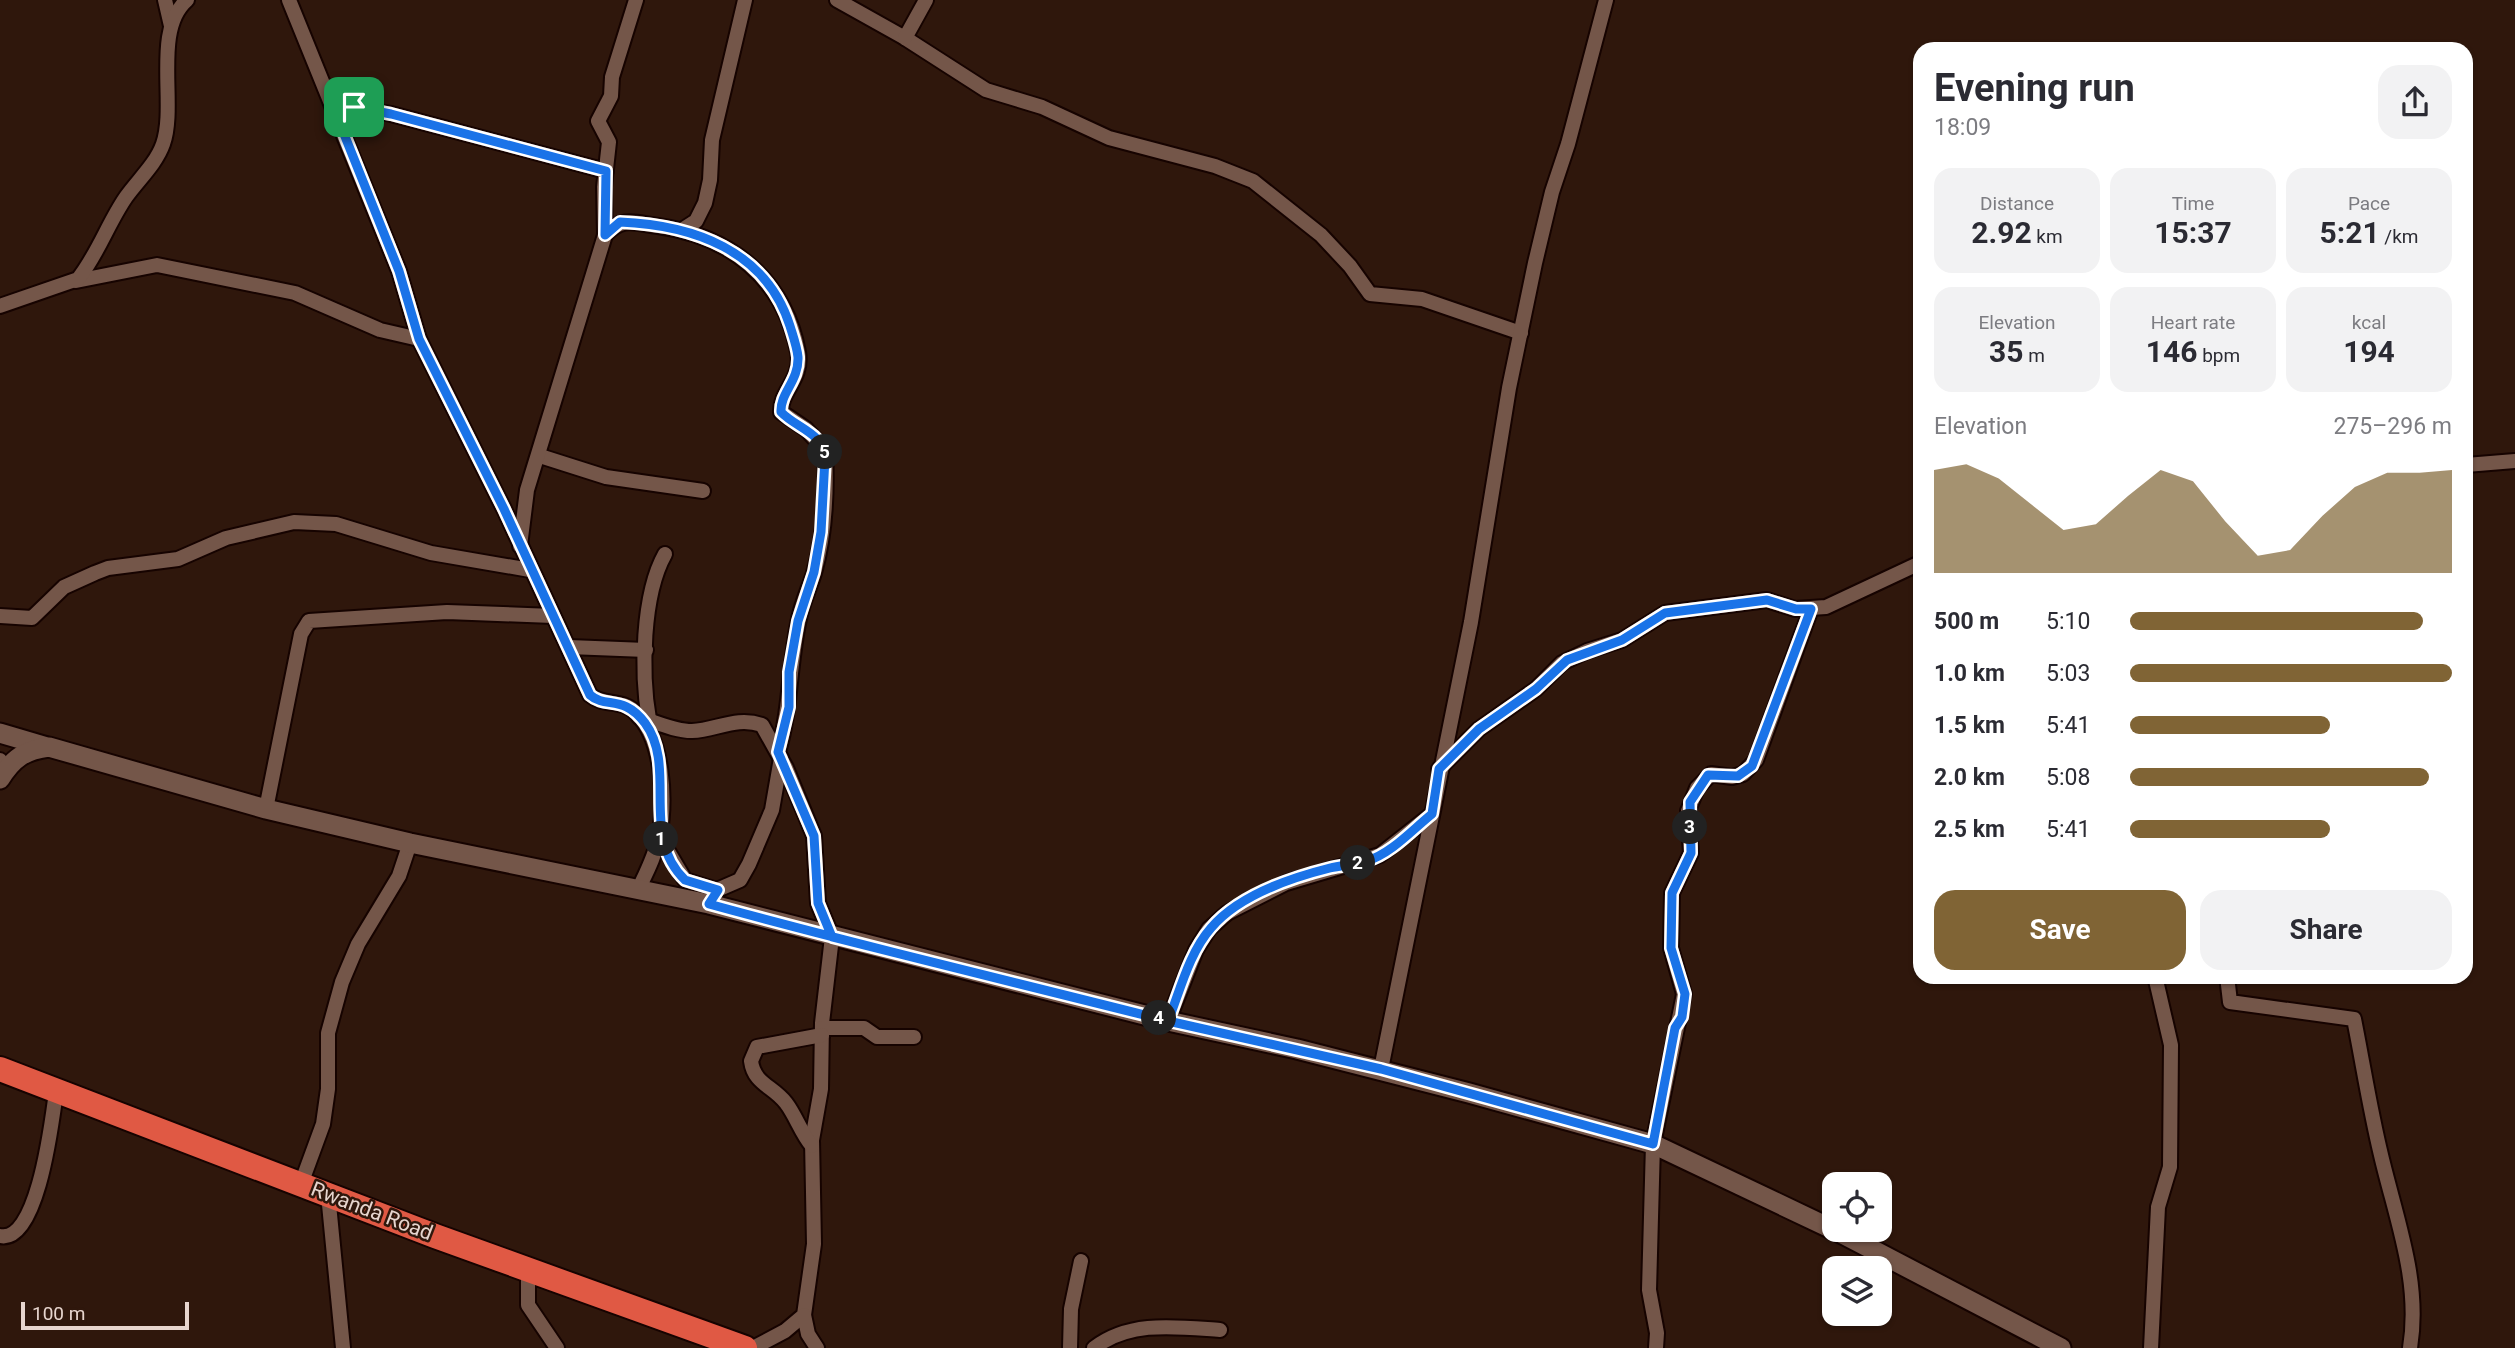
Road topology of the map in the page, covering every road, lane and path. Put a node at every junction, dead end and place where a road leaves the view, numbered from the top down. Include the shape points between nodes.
1 (166, 0) edge
2 (187, 0) edge
3 (289, 0) edge
4 (636, 0) edge
5 (745, 0) edge
6 (837, 0) edge
7 (926, 0) edge
8 (1606, 0) edge
9 (171, 29) junction
10 (905, 38) junction
11 (336, 114) junction
12 (606, 171) junction
13 (682, 230) junction
14 (605, 235) junction
15 (76, 281) junction
16 (0, 306) edge
17 (1521, 333) junction
18 (419, 339) junction
19 (540, 456) junction
20 (2515, 461) edge
21 (2473, 464) edge
22 (703, 491) dead end
23 (520, 546) junction
24 (665, 554) dead end
25 (1913, 566) edge
26 (530, 570) junction
27 (1811, 609) junction
28 (553, 616) junction
29 (0, 617) edge
30 (569, 647) junction
31 (646, 650) junction
32 (644, 718) junction
33 (0, 733) edge
34 (48, 747) junction
35 (779, 755) junction
36 (1439, 769) junction
37 (0, 779) edge
38 (266, 809) junction
39 (1432, 814) junction
40 (659, 836) junction
41 (410, 842) junction
42 (639, 888) junction
43 (713, 897) junction
44 (832, 937) junction
45 (2157, 984) edge
46 (2228, 984) edge
47 (1168, 1021) junction
48 (822, 1032) junction
49 (914, 1037) dead end
50 (0, 1069) edge
51 (1381, 1069) junction
52 (56, 1092) junction
53 (1653, 1144) junction
54 (812, 1146) junction
55 (302, 1184) junction
56 (328, 1194) junction
57 (1822, 1224) edge
58 (3, 1241) edge
59 (1857, 1242) edge
60 (1081, 1261) dead end
61 (527, 1269) junction
62 (804, 1315) junction
63 (1220, 1329) dead end
64 (343, 1348) edge
65 (557, 1348) edge
66 (745, 1348) edge
67 (753, 1348) edge
68 (817, 1348) edge
69 (1070, 1348) edge
70 (1094, 1348) edge
71 (1656, 1348) edge
72 (2061, 1348) edge
73 (2151, 1348) edge
74 (2410, 1348) edge

1 - 9 street
2 - 9 street via 178,8
3 - 11 street
4 - 12 street via 611,77 611,96 598,121 609,139
5 - 13 street via 712,140 705,203 696,221
6 - 10 street
7 - 10 street
8 - 17 street via 1552,192
9 - 15 street via 163,146 125,198
10 - 17 street via 986,90 1042,107 1109,138 1215,166 1253,181 1321,235 1370,294 1422,299
11 - 12 street via 354,107 391,114
11 - 18 street via 399,271
12 - 14 street
13 - 14 street via 620,222
13 - 35 street via 718,241 774,289 784,307 798,360 781,412 825,450 821,532 798,621
14 - 19 street via 549,410
15 - 16 street
15 - 18 street via 157,265 295,293 380,330
17 - 36 street via 1471,622
18 - 23 street
19 - 22 street via 606,477
19 - 23 street via 523,505
20 - 21 street
23 - 26 street
24 - 31 street via 651,585
25 - 27 street via 1833,605
26 - 28 street
26 - 29 street via 431,553 336,524 294,522 226,538 178,559 108,568 64,587 32,618
27 - 36 street via 1767,600 1665,613 1622,640 1562,663 1536,689 1479,729
27 - 53 street via 1752,766 1738,776 1708,775 1690,802 1691,853 1672,893 1671,948 1685,994
28 - 30 street
28 - 38 street via 447,612 309,621 301,634
30 - 31 street
30 - 32 street via 590,695 598,701 619,702
31 - 32 street
32 - 35 street via 692,731 726,723 762,725
32 - 40 street via 659,778
33 - 34 street
34 - 37 street via 23,753
34 - 38 street
35 - 43 street via 772,810 749,864 740,880
35 - 44 street via 814,836 818,903
36 - 39 street
38 - 41 street
39 - 47 street via 1380,855 1286,883 1227,913 1209,929 1196,950
39 - 51 street
40 - 42 street
40 - 43 street via 685,880
41 - 42 street
41 - 55 street via 395,884 358,944 342,982 328,1033 323,1124
42 - 43 street
43 - 44 street
44 - 47 street
44 - 48 street
45 - 73 street via 2171,1045 2170,1167 2158,1207
46 - 74 street via 2230,1002 2354,1019 2412,1281
47 - 51 street
48 - 49 street via 864,1028 877,1037
48 - 54 street via 821,1089
48 - 54 street via 757,1047 751,1061 756,1078 785,1102
50 - 52 highway, Rwanda Road
51 - 53 street
52 - 55 highway, Rwanda Road
52 - 58 street via 45,1162 26,1222
53 - 57 street
53 - 71 street via 1649,1290
54 - 62 street via 814,1244
55 - 56 highway, Rwanda Road
56 - 61 highway, Rwanda Road
56 - 64 street
59 - 72 street
60 - 69 street via 1071,1309
61 - 65 street via 528,1305
61 - 66 highway, Rwanda Road
62 - 67 street
62 - 68 street
63 - 70 street via 1145,1328 1117,1334

